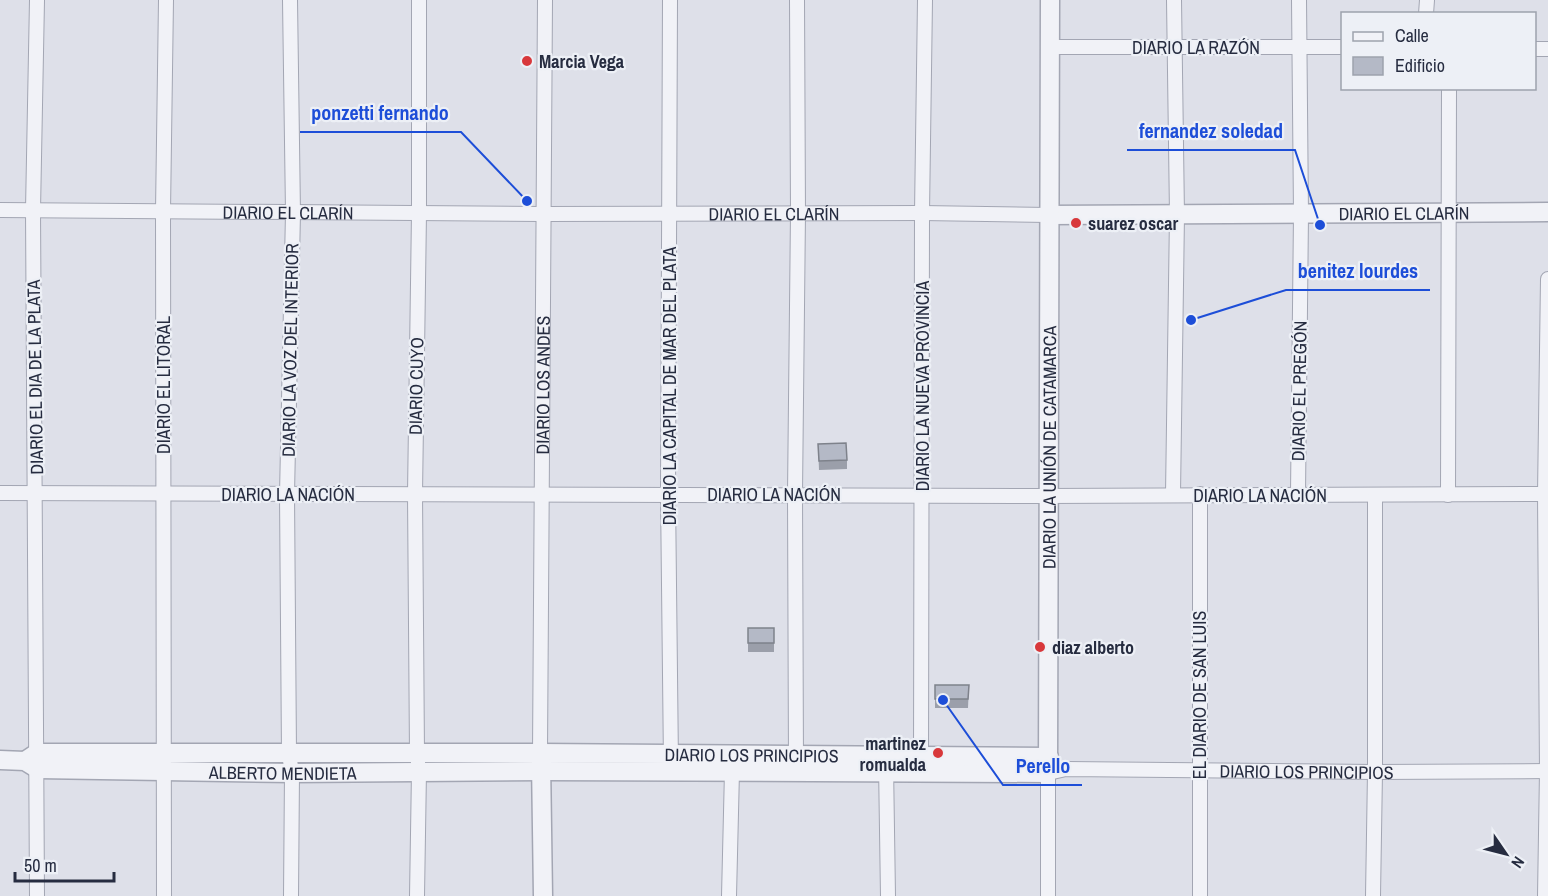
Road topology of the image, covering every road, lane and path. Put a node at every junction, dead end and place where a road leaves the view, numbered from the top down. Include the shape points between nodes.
1 (37, 0) edge
2 (166, 0) edge
3 (290, 0) edge
4 (419, 0) edge
5 (545, 0) edge
6 (670, 0) edge
7 (797, 0) edge
8 (925, 0) edge
9 (1050, 0) edge
10 (1174, 0) edge
11 (1299, 0) edge
12 (1049, 47) junction
13 (1299, 47) junction
14 (1341, 47) edge
15 (1174, 48) junction
16 (1449, 90) edge
17 (0, 210) edge
18 (33, 210) junction
19 (163, 211) junction
20 (1548, 212) edge
21 (293, 213) junction
22 (419, 213) junction
23 (669, 213) junction
24 (798, 213) junction
25 (922, 213) junction
26 (543, 214) junction
27 (1301, 214) junction
28 (1449, 214) junction
29 (1048, 215) junction
30 (1177, 215) junction
31 (1548, 279) edge
32 (0, 492) edge
33 (36, 493) junction
34 (163, 493) junction
35 (287, 494) junction
36 (415, 494) junction
37 (541, 494) junction
38 (795, 494) junction
39 (1173, 494) junction
40 (1200, 494) junction
41 (1298, 494) junction
42 (1547, 494) edge
43 (668, 495) junction
44 (1448, 495) junction
45 (922, 496) junction
46 (1048, 496) junction
47 (1376, 496) junction
48 (289, 754) junction
49 (0, 760) edge
50 (33, 761) junction
51 (164, 762) junction
52 (541, 762) junction
53 (418, 763) junction
54 (671, 763) junction
55 (795, 764) junction
56 (886, 764) junction
57 (921, 764) junction
58 (1054, 766) junction
59 (732, 771) junction
60 (1199, 771) junction
61 (1548, 771) edge
62 (1375, 772) junction
63 (292, 773) junction
64 (37, 896) edge
65 (164, 896) edge
66 (291, 896) edge
67 (417, 896) edge
68 (543, 896) edge
69 (729, 896) edge
70 (888, 896) edge
71 (1048, 896) edge
72 (1200, 896) edge
73 (1372, 896) edge
74 (1545, 896) edge

1 - 18 street, DIARIO EL DIA DE LA PLATA
2 - 19 street, DIARIO EL LITORAL
3 - 21 street, DIARIO LA VOZ DEL INTERIOR
4 - 22 street, DIARIO CUYO
5 - 26 street, DIARIO LOS ANDES
6 - 23 street, DIARIO LA CAPITAL DE MAR DEL PLATA
7 - 24 street
8 - 25 street, DIARIO LA NUEVA PROVINCIA
9 - 12 street, DIARIO LA UNIÓN DE CATAMARCA
10 - 15 street
11 - 13 street, DIARIO EL PREGÓN
12 - 15 street, DIARIO LA RAZÓN
12 - 29 street, DIARIO LA UNIÓN DE CATAMARCA
13 - 14 street, DIARIO LA RAZÓN
13 - 15 street, DIARIO LA RAZÓN
13 - 27 street, DIARIO EL PREGÓN
15 - 30 street
16 - 28 street
17 - 18 street, DIARIO EL CLARÍN
18 - 19 street, DIARIO EL CLARÍN
18 - 33 street, DIARIO EL DIA DE LA PLATA
19 - 21 street, DIARIO EL CLARÍN
19 - 34 street, DIARIO EL LITORAL
20 - 28 street, DIARIO EL CLARÍN
21 - 22 street, DIARIO EL CLARÍN
21 - 35 street, DIARIO LA VOZ DEL INTERIOR
22 - 26 street, DIARIO EL CLARÍN
22 - 36 street, DIARIO CUYO
23 - 24 street, DIARIO EL CLARÍN
23 - 26 street, DIARIO EL CLARÍN
23 - 43 street, DIARIO LA CAPITAL DE MAR DEL PLATA
24 - 25 street, DIARIO EL CLARÍN
24 - 38 street
25 - 29 street, DIARIO EL CLARÍN
25 - 45 street, DIARIO LA NUEVA PROVINCIA
26 - 37 street, DIARIO LOS ANDES
27 - 28 street, DIARIO EL CLARÍN
27 - 30 street, DIARIO EL CLARÍN
27 - 41 street, DIARIO EL PREGÓN
28 - 44 street
29 - 30 street, DIARIO EL CLARÍN
29 - 46 street, DIARIO LA UNIÓN DE CATAMARCA
30 - 39 street
31 - 42 street
32 - 33 street, DIARIO LA NACIÓN
33 - 34 street, DIARIO LA NACIÓN
33 - 50 street, DIARIO EL DIA DE LA PLATA
34 - 35 street, DIARIO LA NACIÓN
34 - 51 street, DIARIO EL LITORAL
35 - 36 street, DIARIO LA NACIÓN
35 - 48 street, DIARIO LA VOZ DEL INTERIOR
36 - 37 street, DIARIO LA NACIÓN
36 - 53 street, DIARIO CUYO
37 - 43 street, DIARIO LA NACIÓN
37 - 52 street, DIARIO LOS ANDES
38 - 43 street, DIARIO LA NACIÓN
38 - 45 street, DIARIO LA NACIÓN
38 - 55 street
39 - 40 street, DIARIO LA NACIÓN
39 - 46 street, DIARIO LA NACIÓN
40 - 41 street, DIARIO LA NACIÓN
40 - 60 street, EL DIARIO DE SAN LUIS
41 - 47 street, DIARIO LA NACIÓN
42 - 44 street, DIARIO LA NACIÓN
42 - 61 street
43 - 54 street, DIARIO LA CAPITAL DE MAR DEL PLATA
44 - 47 street, DIARIO LA NACIÓN
45 - 46 street, DIARIO LA NACIÓN
45 - 57 street, DIARIO LA NUEVA PROVINCIA
46 - 58 street, DIARIO LA UNIÓN DE CATAMARCA
47 - 62 street
48 - 51 street, ALBERTO MENDIETA
48 - 53 street, ALBERTO MENDIETA
48 - 63 street, DIARIO LA VOZ DEL INTERIOR
49 - 50 street, ALBERTO MENDIETA
50 - 51 street, ALBERTO MENDIETA
50 - 64 street, DIARIO EL DIA DE LA PLATA
51 - 63 street, ALBERTO MENDIETA
51 - 65 street, DIARIO EL LITORAL
52 - 53 street, ALBERTO MENDIETA
52 - 54 street, DIARIO LOS PRINCIPIOS
52 - 68 street
53 - 63 street, ALBERTO MENDIETA
53 - 67 street, DIARIO CUYO
54 - 55 street, DIARIO LOS PRINCIPIOS
54 - 59 street, DIARIO LOS PRINCIPIOS
55 - 56 street, DIARIO LOS PRINCIPIOS
55 - 59 street, DIARIO LOS PRINCIPIOS
56 - 57 street, DIARIO LOS PRINCIPIOS
56 - 70 street
57 - 58 street, DIARIO LOS PRINCIPIOS
58 - 60 street, DIARIO LOS PRINCIPIOS
58 - 71 street, DIARIO LA UNIÓN DE CATAMARCA
59 - 69 street
60 - 62 street, DIARIO LOS PRINCIPIOS
60 - 72 street, EL DIARIO DE SAN LUIS
61 - 62 street, DIARIO LOS PRINCIPIOS
61 - 74 street
62 - 73 street
63 - 66 street, DIARIO LA VOZ DEL INTERIOR

